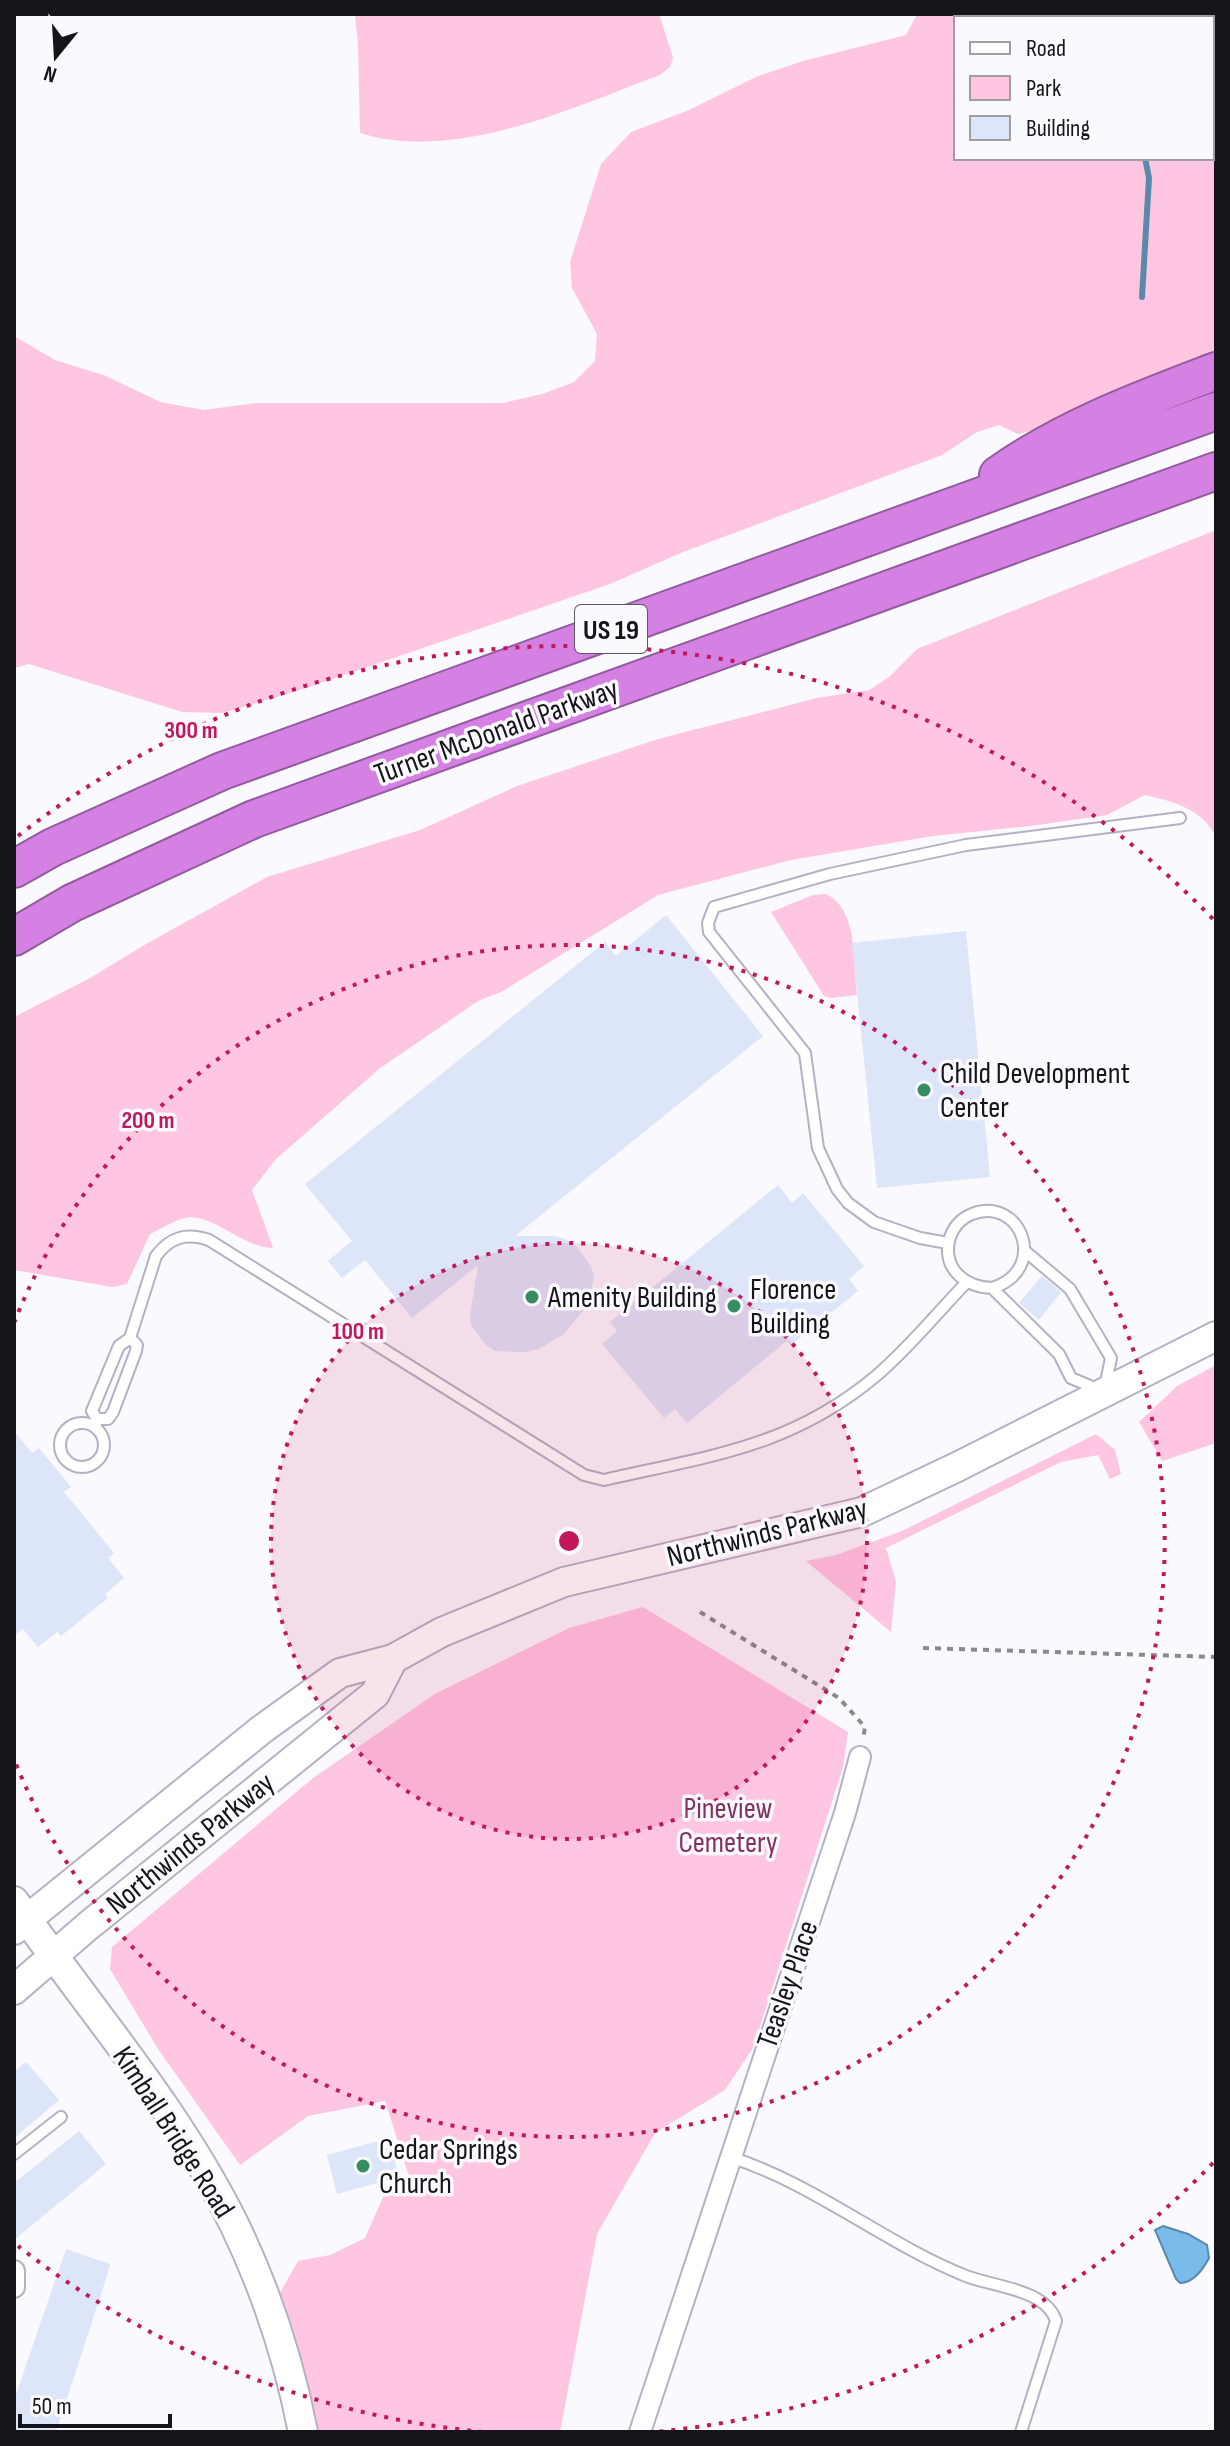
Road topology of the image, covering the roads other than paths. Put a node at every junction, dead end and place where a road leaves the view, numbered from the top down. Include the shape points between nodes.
1 (1216, 371) edge
2 (1216, 411) edge
3 (1216, 471) edge
4 (961, 504) junction
5 (1180, 818) dead end
6 (14, 869) edge
7 (14, 937) edge
8 (948, 1243) junction
9 (1025, 1251) junction
10 (966, 1283) junction
11 (992, 1288) junction
12 (1216, 1336) edge
13 (130, 1338) junction
14 (1104, 1392) junction
15 (96, 1423) junction
16 (393, 1659) junction
17 (860, 1757) road end
18 (18, 1917) edge
19 (54, 1957) junction
20 (14, 1990) edge
21 (61, 2117) dead end
22 (14, 2154) edge
23 (730, 2157) junction
24 (14, 2271) edge
25 (14, 2287) edge
26 (303, 2432) edge
27 (640, 2432) edge
28 (1021, 2432) edge

1 - 4 highway via 1069,432 1026,455
2 - 4 highway, Turner McDonald Parkway / US 19
3 - 7 highway, Turner McDonald Parkway / US 19 via 254,819 72,903
4 - 6 highway, Turner McDonald Parkway / US 19 via 222,771
5 - 8 lane via 966,845 830,874 714,907 710,913 709,932 805,1053 818,1148 837,1189 874,1222
8 - 9 lane via 965,1217 989,1211 1012,1221
8 - 10 lane via 950,1263
9 - 11 lane via 1015,1276
9 - 14 lane via 1070,1289 1111,1358
10 - 11 lane
10 - 13 lane via 875,1377 800,1427 740,1450 604,1480 584,1475 199,1237 180,1236 161,1248
11 - 14 lane via 1059,1354 1071,1378
12 - 14 street, Northwinds Parkway
13 - 15 lane via 119,1346 92,1411
13 - 15 lane via 136,1351 113,1412
14 - 16 street, Northwinds Parkway via 862,1512 564,1582 442,1632
15 - 15 lane via 75,1423 62,1433 59,1448 66,1462 88,1466 101,1457 104,1442
16 - 18 street, Northwinds Parkway via 340,1673
16 - 19 street, Northwinds Parkway via 375,1694
17 - 23 street, Teasley Place
18 - 19 street, Kimball Bridge Road
19 - 20 street, Northwinds Parkway
19 - 26 street, Kimball Bridge Road via 188,2144 233,2223 272,2312
21 - 22 lane
23 - 27 street, Teasley Place
23 - 28 lane via 769,2169 935,2262 1028,2295 1053,2311 1056,2321
24 - 25 street

